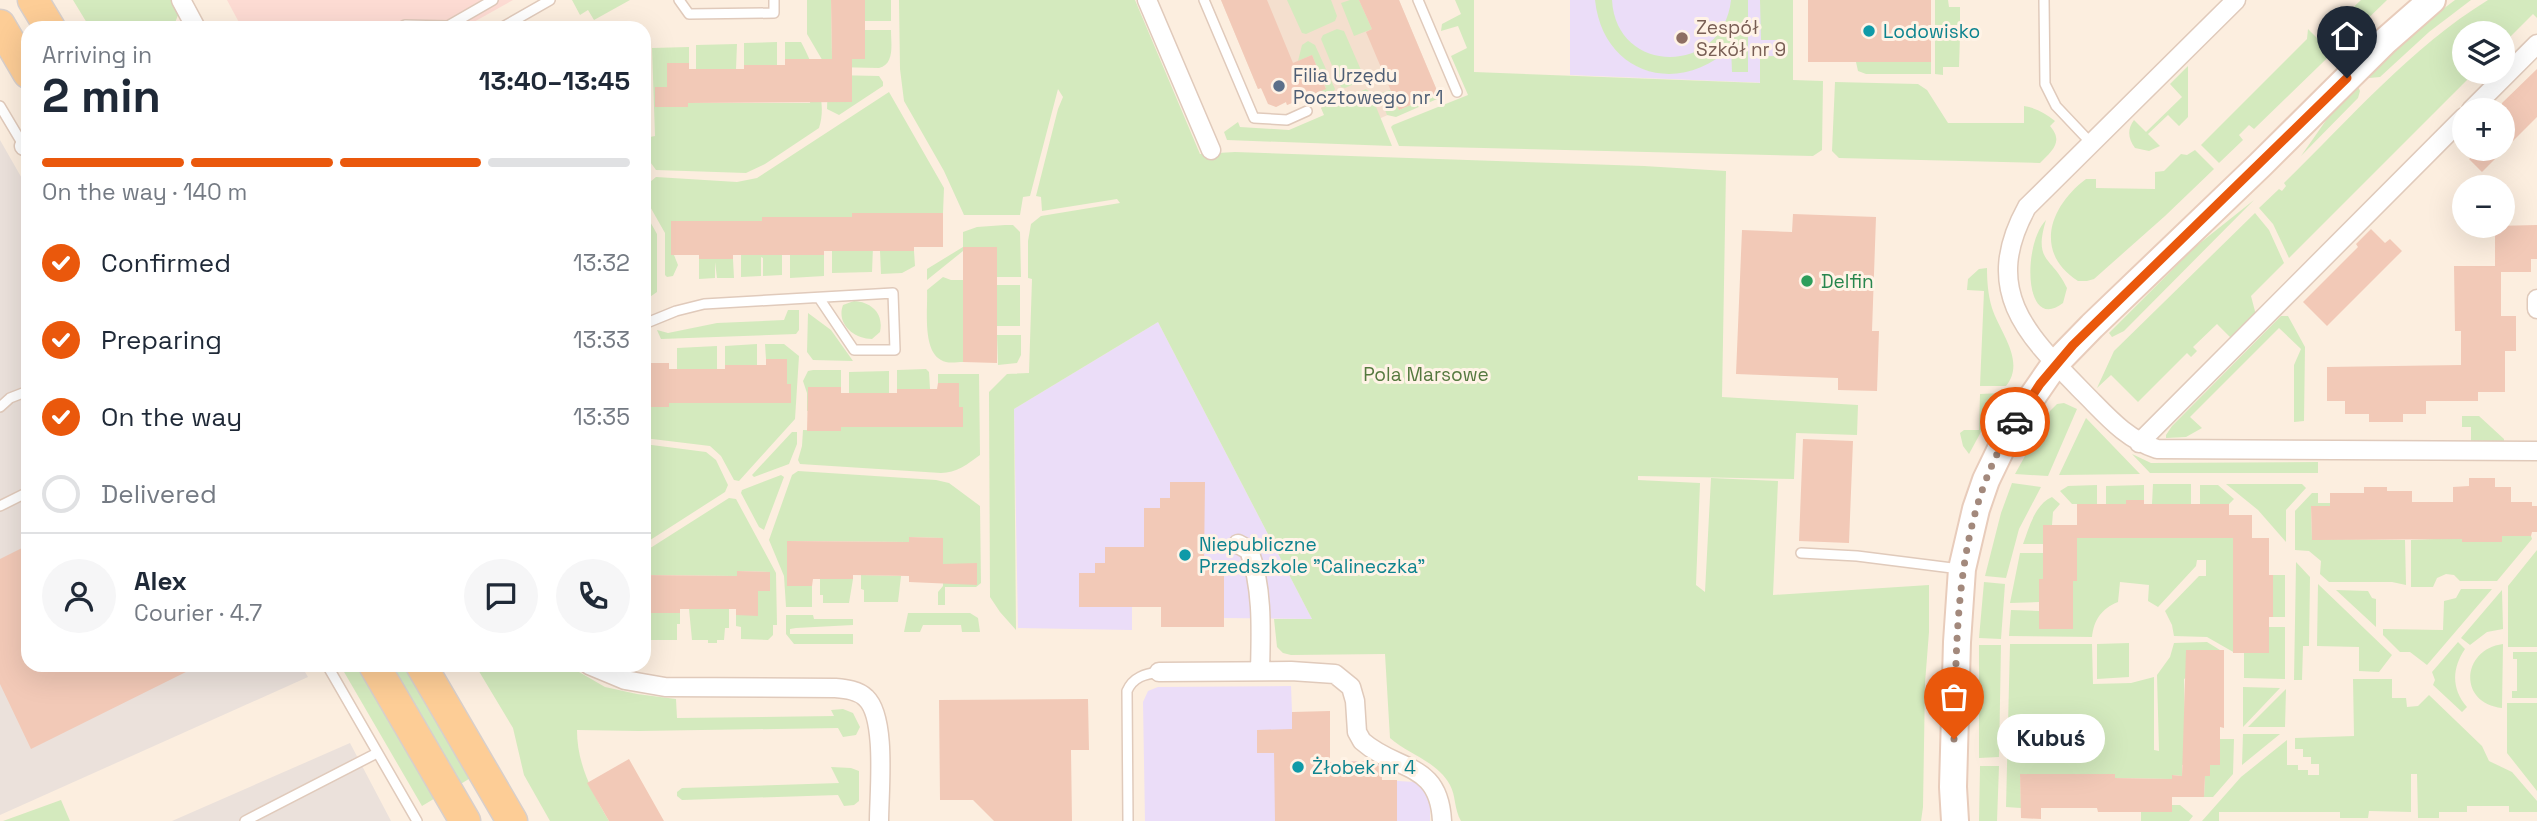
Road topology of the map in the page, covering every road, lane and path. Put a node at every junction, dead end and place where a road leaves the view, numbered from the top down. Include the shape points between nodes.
1 (33, 0) edge
2 (181, 0) edge
3 (493, 0) edge
4 (550, 0) edge
5 (679, 0) edge
6 (774, 0) edge
7 (1147, 0) edge
8 (1204, 0) edge
9 (1418, 0) edge
10 (2044, 0) edge
11 (2236, 0) edge
12 (2432, 0) edge
13 (46, 21) edge
14 (192, 21) edge
15 (457, 21) edge
16 (513, 21) edge
17 (0, 25) edge
18 (2537, 44) edge
19 (21, 61) edge
20 (1457, 92) dead end
21 (2482, 98) edge
22 (0, 106) edge
23 (1307, 111) dead end
24 (2452, 129) edge
25 (21, 139) edge
26 (2091, 143) junction
27 (1211, 150) dead end
28 (819, 298) junction
29 (2537, 299) edge
30 (2537, 309) edge
31 (651, 321) edge
32 (2055, 364) junction
33 (21, 394) edge
34 (0, 407) edge
35 (2138, 443) junction
36 (2537, 451) edge
37 (21, 496) edge
38 (0, 506) edge
39 (1237, 544) dead end
40 (1801, 553) dead end
41 (1962, 569) junction
42 (1260, 671) junction
43 (331, 672) edge
44 (378, 672) edge
45 (425, 672) edge
46 (606, 672) edge
47 (1159, 672) joint
48 (377, 753) junction
49 (1953, 787) junction
50 (245, 821) edge
51 (418, 821) edge
52 (465, 821) edge
53 (512, 821) edge
54 (879, 821) edge
55 (1128, 821) edge
56 (1442, 821) edge
57 (1942, 821) edge
58 (1955, 821) edge

1 - 13 main road
2 - 14 street
3 - 15 lane
4 - 16 lane
5 - 6 lane via 689,15 774,13
7 - 27 street
8 - 23 lane via 1254,118 1287,120
9 - 20 lane
10 - 26 lane via 2045,84 2056,106
11 - 26 street
12 - 32 street
17 - 19 main road
18 - 21 street
22 - 25 lane
24 - 35 street
26 - 32 street via 2027,207 2015,232 2009,262 2008,279 2017,312
28 - 28 lane via 854,351 895,349 893,293
28 - 31 lane via 704,304
29 - 30 street
32 - 35 street
32 - 41 street via 1998,452 1976,509
33 - 34 lane
35 - 36 street via 2173,450
37 - 38 lane
39 - 42 street via 1249,550 1255,567
40 - 41 lane
41 - 49 street
42 - 47 street
42 - 56 street via 1335,674 1343,679 1351,687 1362,741 1429,780 1440,803
43 - 48 lane
44 - 52 main road
45 - 53 main road
46 - 54 street via 655,686 857,692 878,718
47 - 55 lane via 1144,674 1127,691
48 - 50 lane
48 - 51 lane
49 - 57 street
49 - 58 street

